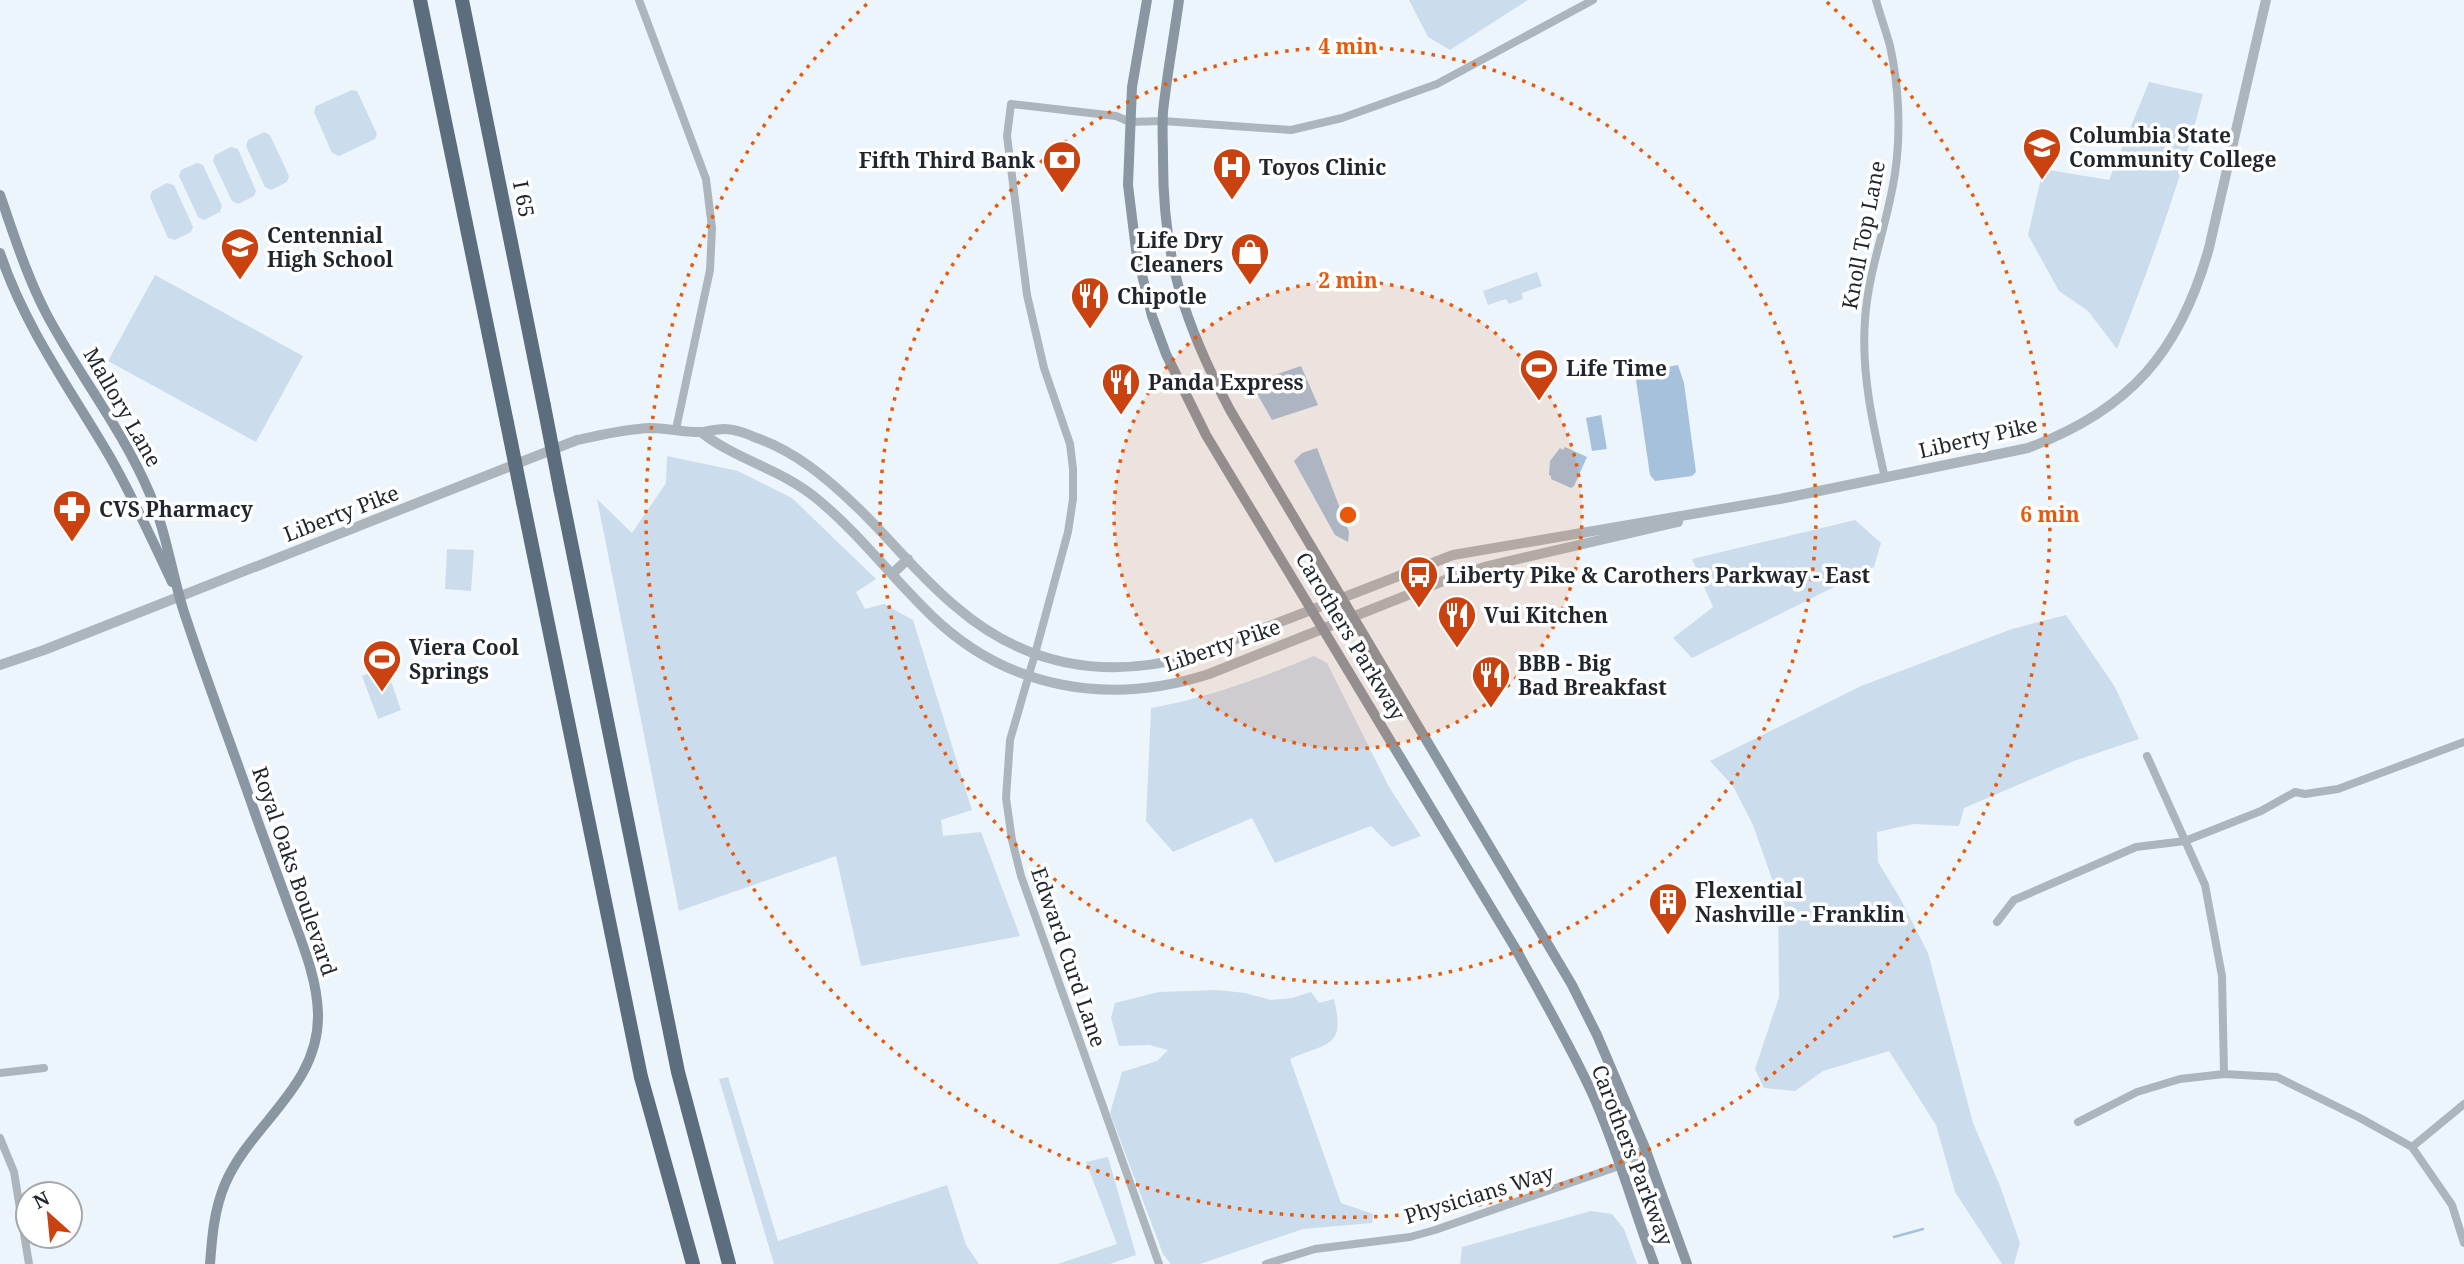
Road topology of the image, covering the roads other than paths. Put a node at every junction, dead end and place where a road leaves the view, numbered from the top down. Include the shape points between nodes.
1 (420, 0) edge
2 (462, 0) edge
3 (639, 0) edge
4 (1147, 0) edge
5 (1179, 0) edge
6 (1593, 0) edge
7 (1876, 0) edge
8 (2266, 0) edge
9 (1130, 121) junction
10 (1163, 121) junction
11 (0, 195) edge
12 (4, 221) edge
13 (0, 253) edge
14 (676, 429) junction
15 (701, 432) junction
16 (1885, 478) junction
17 (1780, 499) junction
18 (908, 559) junction
19 (892, 574) junction
20 (180, 596) junction
21 (1341, 598) junction
22 (1311, 609) junction
23 (1353, 617) junction
24 (1323, 629) junction
25 (1035, 654) junction
26 (0, 665) edge
27 (1027, 675) junction
28 (2464, 742) edge
29 (2147, 756) dead end
30 (2185, 841) junction
31 (1997, 922) dead end
32 (44, 1068) dead end
33 (0, 1073) edge
34 (2224, 1074) junction
35 (2464, 1104) edge
36 (2078, 1122) dead end
37 (0, 1138) edge
38 (1645, 1147) junction
39 (2412, 1147) junction
40 (1650, 1161) junction
41 (1619, 1166) junction
42 (2464, 1243) edge
43 (29, 1264) edge
44 (210, 1264) edge
45 (694, 1264) edge
46 (729, 1264) edge
47 (1159, 1264) edge
48 (1266, 1264) edge
49 (1654, 1264) edge
50 (1687, 1264) edge

1 - 45 highway, bridge via 641,1077
2 - 46 highway, I 65 / I 65, bridge via 678,1072
3 - 14 street via 706,179 712,228 710,270
4 - 9 main road, Carothers Parkway
5 - 10 main road, Carothers Parkway
6 - 10 street via 1449,78 1342,118 1291,130
7 - 16 street, Knoll Top Lane via 1890,47 1898,113 1895,171 1868,287 1865,320 1870,407
8 - 16 street, Liberty Pike via 2199,283 2162,355 2115,403 2060,436 2028,448
9 - 10 street
9 - 22 main road, Carothers Parkway via 1128,185 1136,250 1166,354 1206,435
9 - 25 street, Edward Curd Lane via 1011,104 1007,136 1027,295 1073,469 1068,532
10 - 21 main road, Carothers Parkway via 1164,223 1185,312 1203,360 1230,410
11 - 12 main road, Mallory Lane
12 - 20 main road, Mallory Lane via 45,312 150,493
13 - 20 main road, Mallory Lane via 27,319 125,484
14 - 15 street, Liberty Pike
14 - 20 street, Liberty Pike via 647,428 577,440
15 - 18 street, Liberty Pike via 725,428 800,459 829,480
15 - 19 street, Liberty Pike via 720,447 809,492
16 - 17 street, Liberty Pike
17 - 21 street, Liberty Pike via 1453,555
17 - 23 street, Liberty Pike via 1488,566
18 - 19 street
18 - 25 street, Liberty Pike via 981,627
19 - 27 street, Liberty Pike via 951,632
20 - 26 street, Liberty Pike
20 - 44 main road, Royal Oaks Boulevard via 311,969 318,1015 313,1050 303,1075 224,1185 212,1225
21 - 22 street, Liberty Pike
21 - 23 main road, Carothers Parkway
22 - 24 main road, Carothers Parkway
22 - 25 street, Liberty Pike via 1168,663 1105,668
23 - 24 street, Liberty Pike
23 - 38 main road, Carothers Parkway via 1572,985
24 - 27 street, Liberty Pike via 1209,674 1155,688 1105,690
24 - 41 main road, Carothers Parkway via 1514,946 1592,1092
25 - 27 street, Edward Curd Lane
27 - 47 street, Edward Curd Lane via 1006,776 1012,840
28 - 30 street via 2338,789 2295,792 2261,811
29 - 30 street
30 - 31 street via 2136,847 2014,900
30 - 34 street via 2205,885 2222,976
32 - 33 street
34 - 36 street via 2180,1079 2137,1092
34 - 39 street via 2277,1077
35 - 39 street
37 - 43 street via 14,1172
38 - 40 main road, Carothers Parkway
38 - 41 street, Physicians Way
39 - 42 street via 2452,1205
40 - 41 street, Physicians Way
40 - 50 main road, Carothers Parkway
41 - 48 street, Physicians Way via 1410,1237 1322,1247
41 - 49 main road, Carothers Parkway

